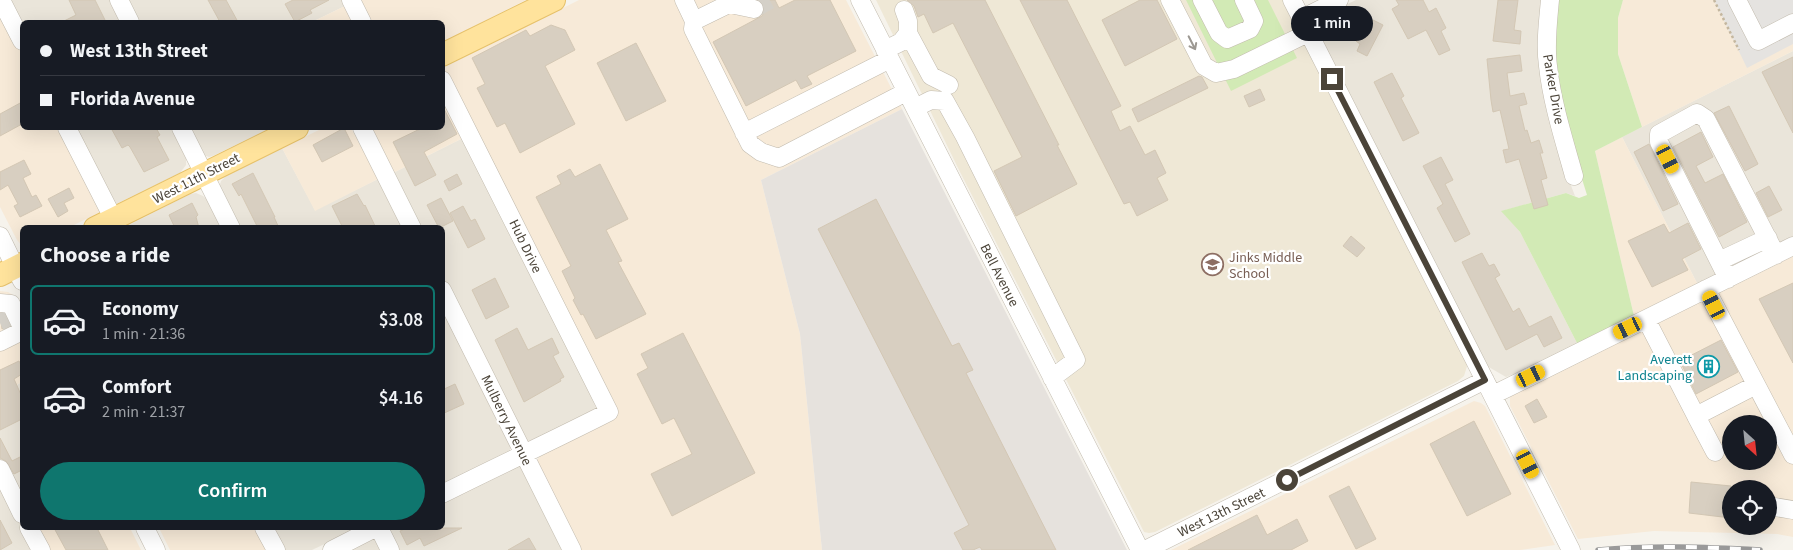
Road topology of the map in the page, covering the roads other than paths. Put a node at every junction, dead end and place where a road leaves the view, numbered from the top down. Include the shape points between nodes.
1 (1, 0) edge
2 (120, 0) edge
3 (351, 0) edge
4 (554, 0) edge
5 (684, 0) edge
6 (860, 0) edge
7 (1170, 0) edge
8 (1202, 0) edge
9 (1244, 0) edge
10 (1292, 0) edge
11 (1339, 0) edge
12 (1550, 0) edge
13 (1737, 0) edge
14 (734, 2) edge
15 (754, 9) dead end
16 (904, 10) dead end
17 (129, 20) edge
18 (361, 20) edge
19 (694, 21) junction
20 (1793, 23) edge
21 (1305, 26) junction
22 (908, 34) junction
23 (20, 38) edge
24 (445, 54) edge
25 (887, 54) junction
26 (950, 85) dead end
27 (445, 86) edge
28 (906, 92) junction
29 (914, 108) junction
30 (67, 130) edge
31 (182, 130) edge
32 (293, 130) edge
33 (363, 130) edge
34 (744, 133) junction
35 (204, 174) junction
36 (1574, 176) dead end
37 (109, 223) edge
38 (230, 225) edge
39 (410, 225) edge
40 (0, 236) edge
41 (1768, 238) junction
42 (1793, 246) edge
43 (1776, 255) junction
44 (1719, 261) junction
45 (15, 272) edge
46 (1728, 278) junction
47 (1706, 290) junction
48 (445, 296) edge
49 (0, 303) edge
50 (1646, 319) junction
51 (19, 320) edge
52 (0, 342) edge
53 (1052, 378) junction
54 (1756, 385) junction
55 (1489, 388) junction
56 (1696, 416) junction
57 (1715, 452) dead end
58 (524, 454) junction
59 (1793, 455) edge
60 (0, 469) edge
61 (445, 493) edge
62 (1777, 507) edge
63 (20, 510) edge
64 (1793, 510) edge
65 (31, 530) edge
66 (146, 530) edge
67 (265, 530) edge
68 (373, 530) edge
69 (378, 530) edge
70 (41, 550) edge
71 (156, 550) edge
72 (276, 550) edge
73 (332, 550) edge
74 (390, 550) edge
75 (572, 550) edge
76 (1140, 550) edge
77 (1145, 550) edge
78 (1571, 550) edge

1 - 23 street
2 - 17 street
3 - 18 street
4 - 24 main road
5 - 19 street
6 - 25 street, Bell Avenue
7 -> 21 street via 1204,66 1216,73 1234,69
8 - 9 street via 1219,33 1227,39 1250,29 1254,21
10 - 21 street
11 - 21 street
12 - 36 street, Parker Drive via 1548,65
13 - 20 street via 1758,41
14 - 15 street
14 - 19 street
16 - 22 street
19 - 34 street via 693,29
21 - 55 street
22 - 25 street
22 - 26 street via 931,76
25 - 28 street, Bell Avenue
25 - 34 street
27 - 58 street, Hub Drive via 609,412
28 - 29 street, Bell Avenue
28 - 34 street via 780,158 761,152 750,144
29 - 53 street, Bell Avenue
29 - 53 street via 931,100 945,101 965,137 1076,360
30 - 37 street
31 - 35 street
32 - 35 main road, West 11th Street
33 - 39 street
35 - 37 main road, West 11th Street
35 - 38 street
40 - 45 street
41 - 43 street
41 - 44 street
41 - 44 street via 1706,119 1697,114 1659,134 1659,142
42 - 43 street, West 13th Street
43 - 46 street, West 13th Street
44 - 46 street
46 - 47 street, West 13th Street
47 - 50 street, West 13th Street
47 - 54 street
48 - 58 street, Mulberry Avenue
49 - 51 street via 11,304
50 - 55 street, West 13th Street
50 - 56 street
51 - 52 street
53 - 76 street, Bell Avenue
54 - 56 street
54 - 59 street
55 - 77 street, West 13th Street
55 - 78 street
56 - 57 street
58 - 61 street
58 - 75 street, Mulberry Avenue
60 - 63 street
62 - 64 street
65 - 70 street
66 - 71 street
67 - 72 street
68 - 73 street
69 - 74 street

